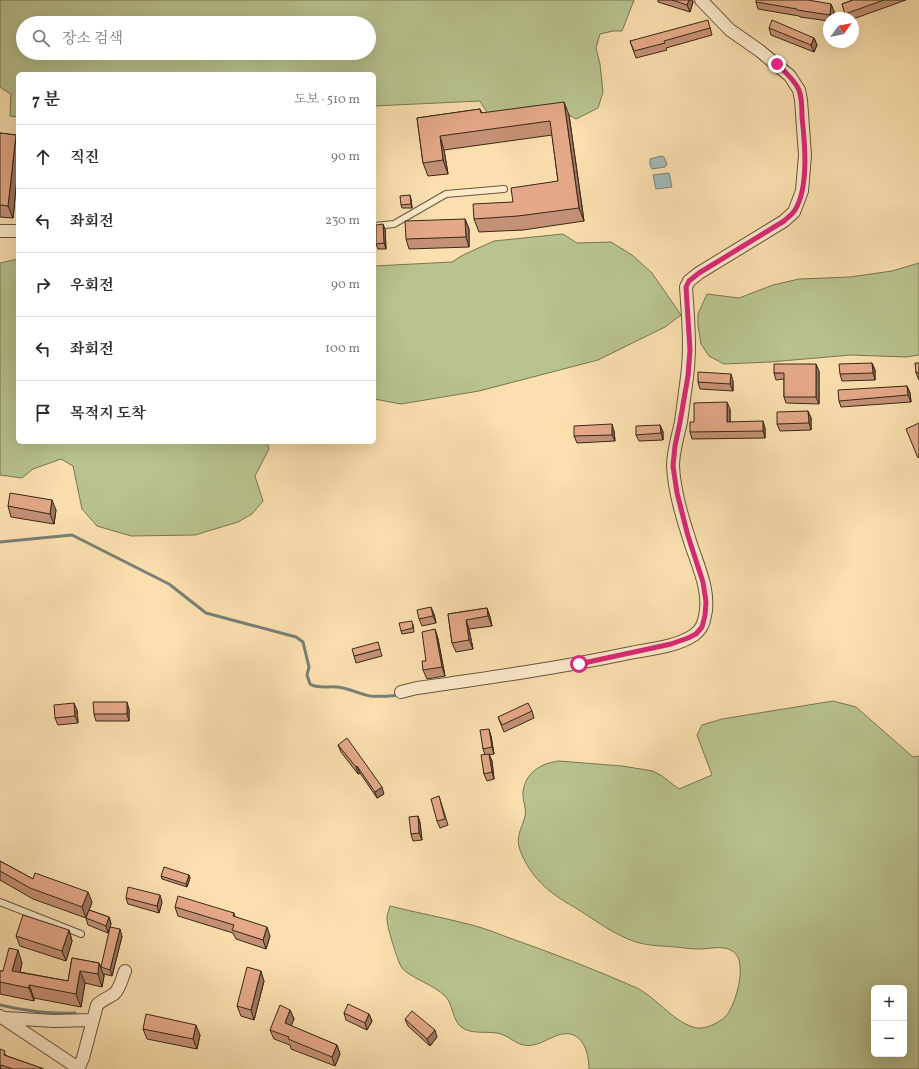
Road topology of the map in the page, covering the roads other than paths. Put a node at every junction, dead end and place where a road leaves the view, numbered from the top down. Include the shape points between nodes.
1 (701, 0) edge
2 (504, 189) dead end
3 (376, 226) edge
4 (0, 231) edge
5 (16, 231) edge
6 (401, 692) dead end
7 (0, 902) edge
8 (81, 934) dead end
9 (125, 970) dead end
10 (3, 1017) edge
11 (92, 1020) junction
12 (77, 1069) edge

1 - 6 street via 730,30 790,76 799,90 801,100 805,155 802,191 794,212 784,221 699,273 686,287 690,350 673,466 688,536 703,582 706,602 702,627 696,634 664,646 564,666
2 - 3 lane via 446,194 394,224
4 - 5 street
7 - 8 lane
9 - 11 street via 118,989 97,1005
10 - 11 street via 54,1021
10 - 12 street
11 - 12 street via 84,1058

